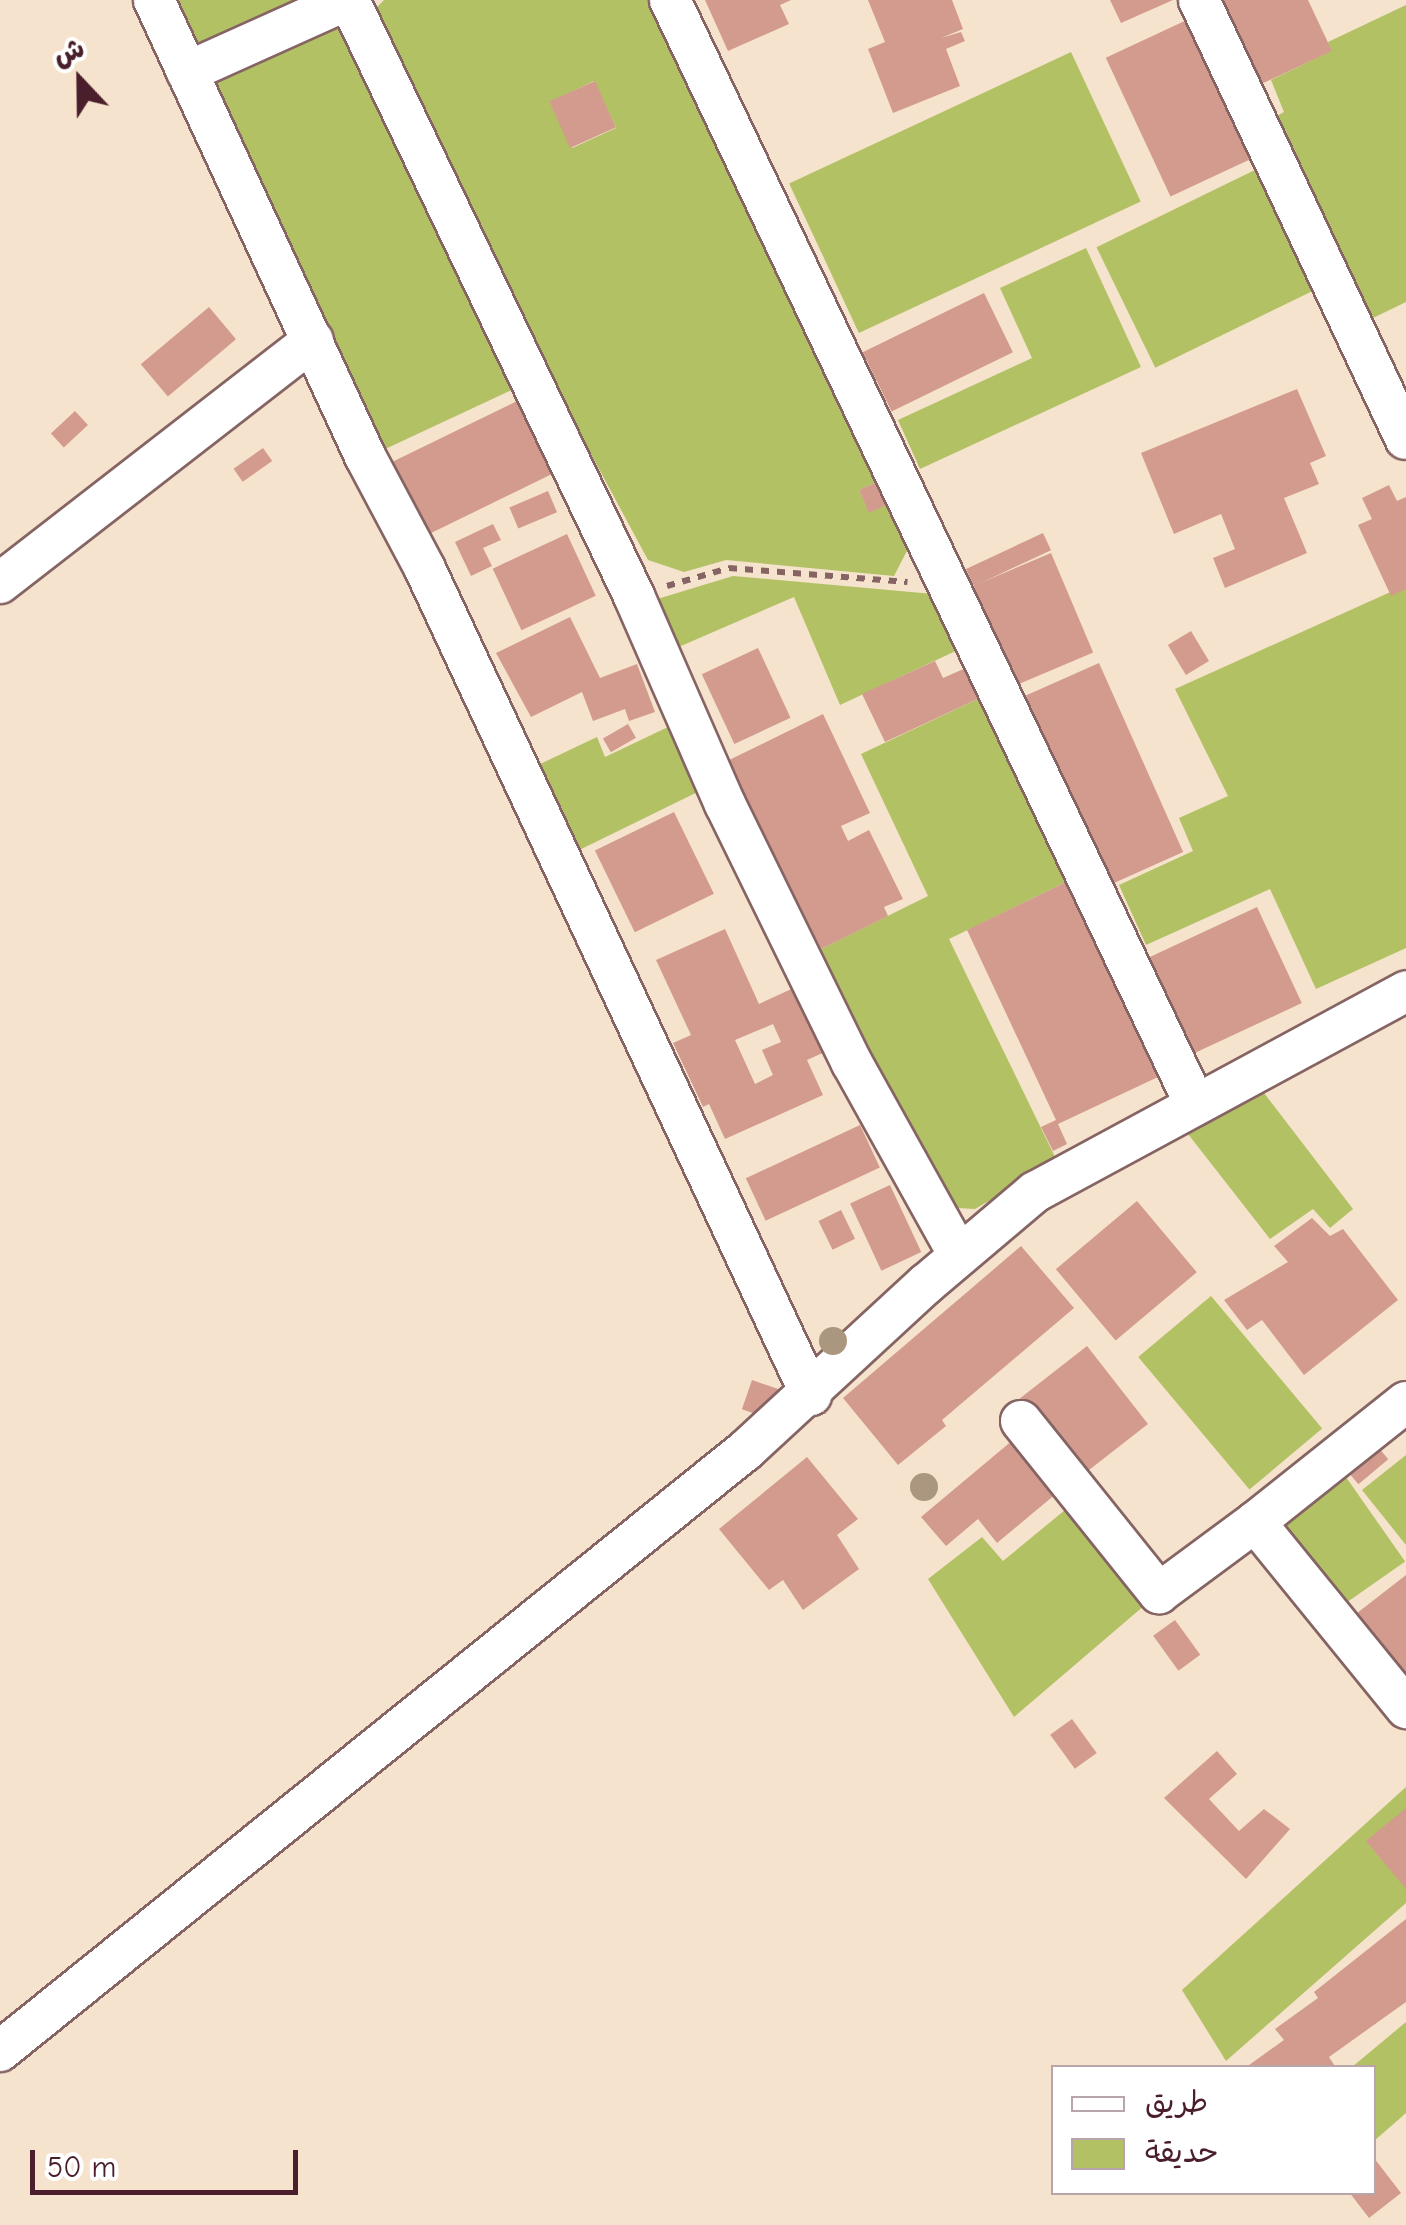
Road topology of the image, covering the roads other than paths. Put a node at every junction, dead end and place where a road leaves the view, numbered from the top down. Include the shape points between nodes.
1 (154, 0) edge
2 (348, 0) edge
3 (670, 0) edge
4 (1198, 0) edge
5 (187, 72) junction
6 (313, 340) junction
7 (1406, 439) edge
8 (0, 583) edge
9 (1406, 991) edge
10 (1194, 1102) junction
11 (960, 1255) junction
12 (811, 1395) junction
13 (1406, 1402) edge
14 (1021, 1421) dead end
15 (1255, 1522) junction
16 (1406, 1708) edge
17 (0, 2051) edge

1 - 5 street
2 - 5 street
2 - 11 street via 852,1063
3 - 10 street
4 - 7 street
5 - 6 street
6 - 8 street
6 - 12 street
9 - 10 street
10 - 11 street via 1035,1192
11 - 12 street
12 - 17 street
13 - 15 street
14 - 15 street via 1159,1593
15 - 16 street

